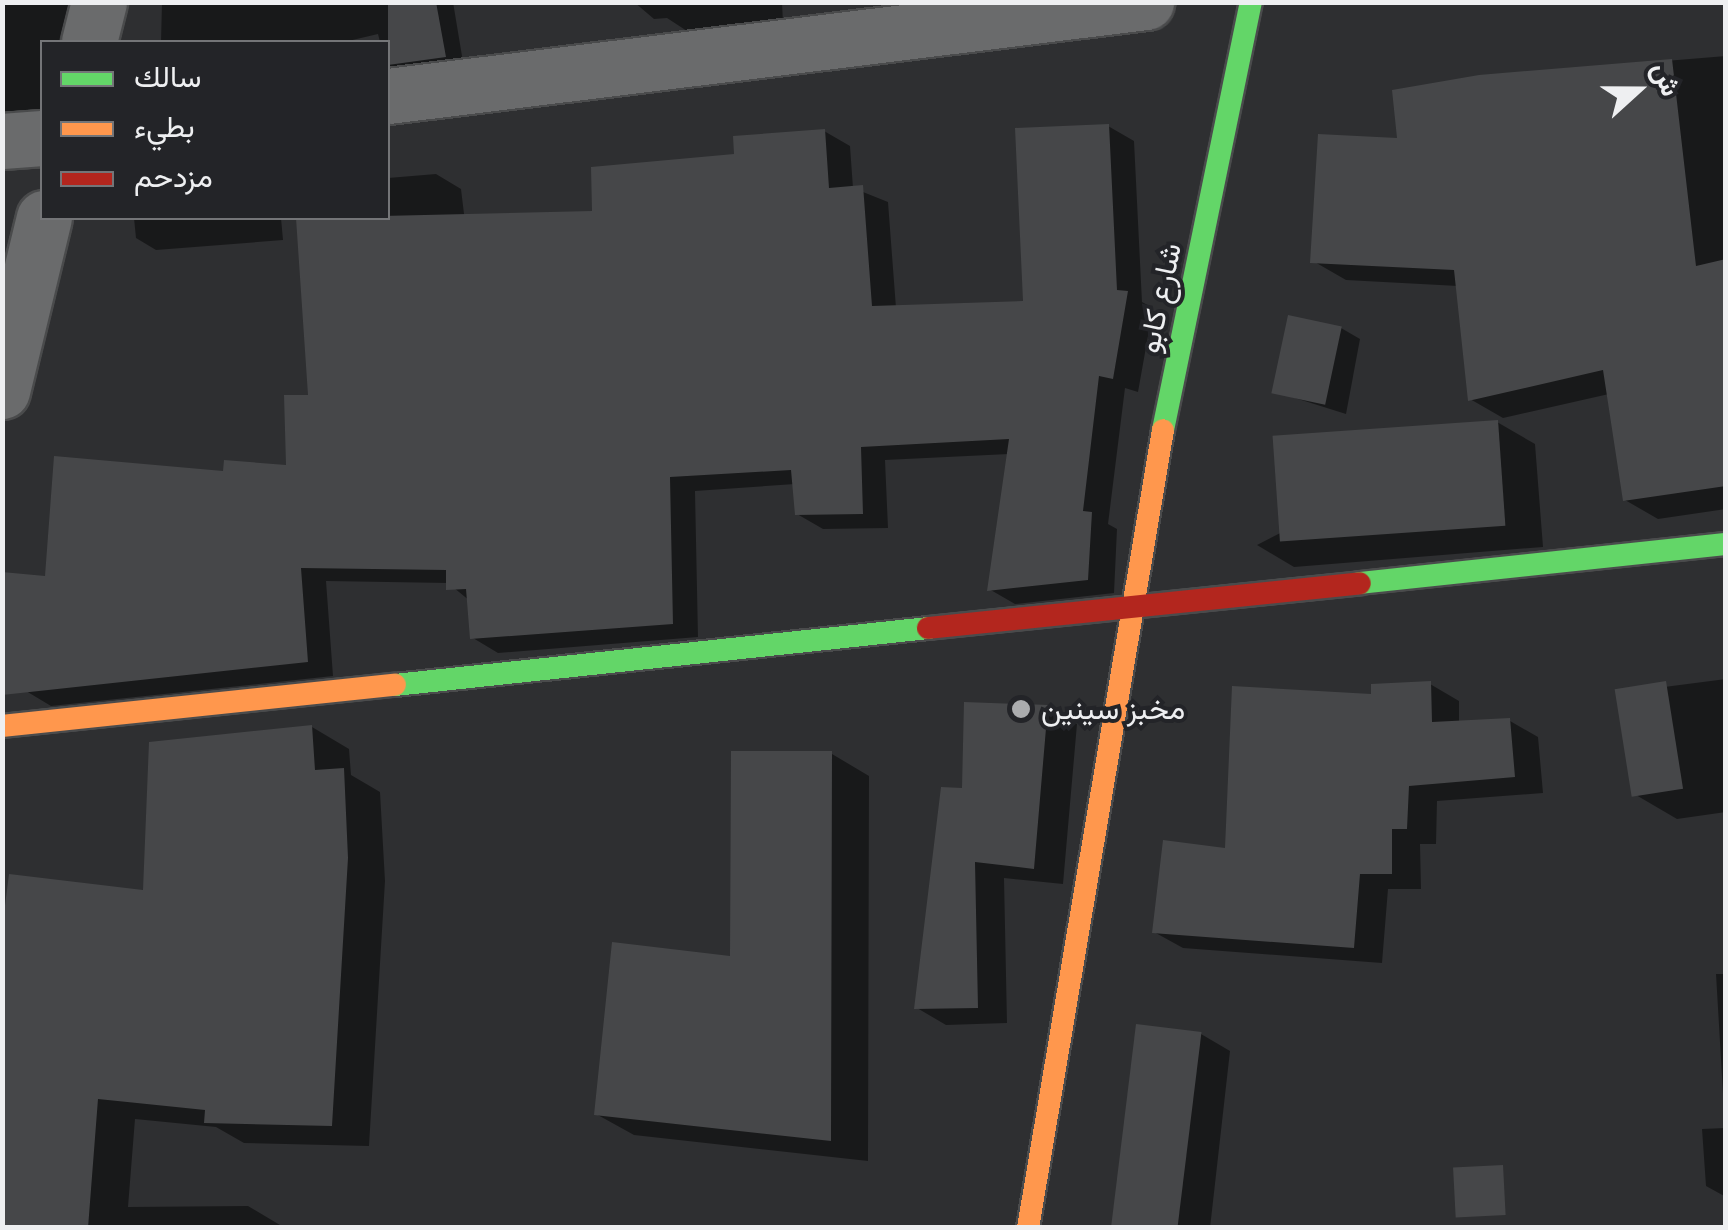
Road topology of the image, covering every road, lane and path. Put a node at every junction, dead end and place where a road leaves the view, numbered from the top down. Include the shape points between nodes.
1 (99, 2) edge
2 (1146, 2) edge
3 (1252, 2) edge
4 (90, 40) edge
5 (390, 96) edge
6 (40, 138) edge
7 (2, 141) edge
8 (44, 220) edge
9 (2, 391) edge
10 (1726, 544) edge
11 (1131, 607) junction
12 (2, 726) edge
13 (1028, 1228) edge

1 - 4 street
2 - 5 street
3 - 11 street, شارع كابو
6 - 7 street
8 - 9 street
10 - 11 street
11 - 12 street
11 - 13 street, شارع كابو

